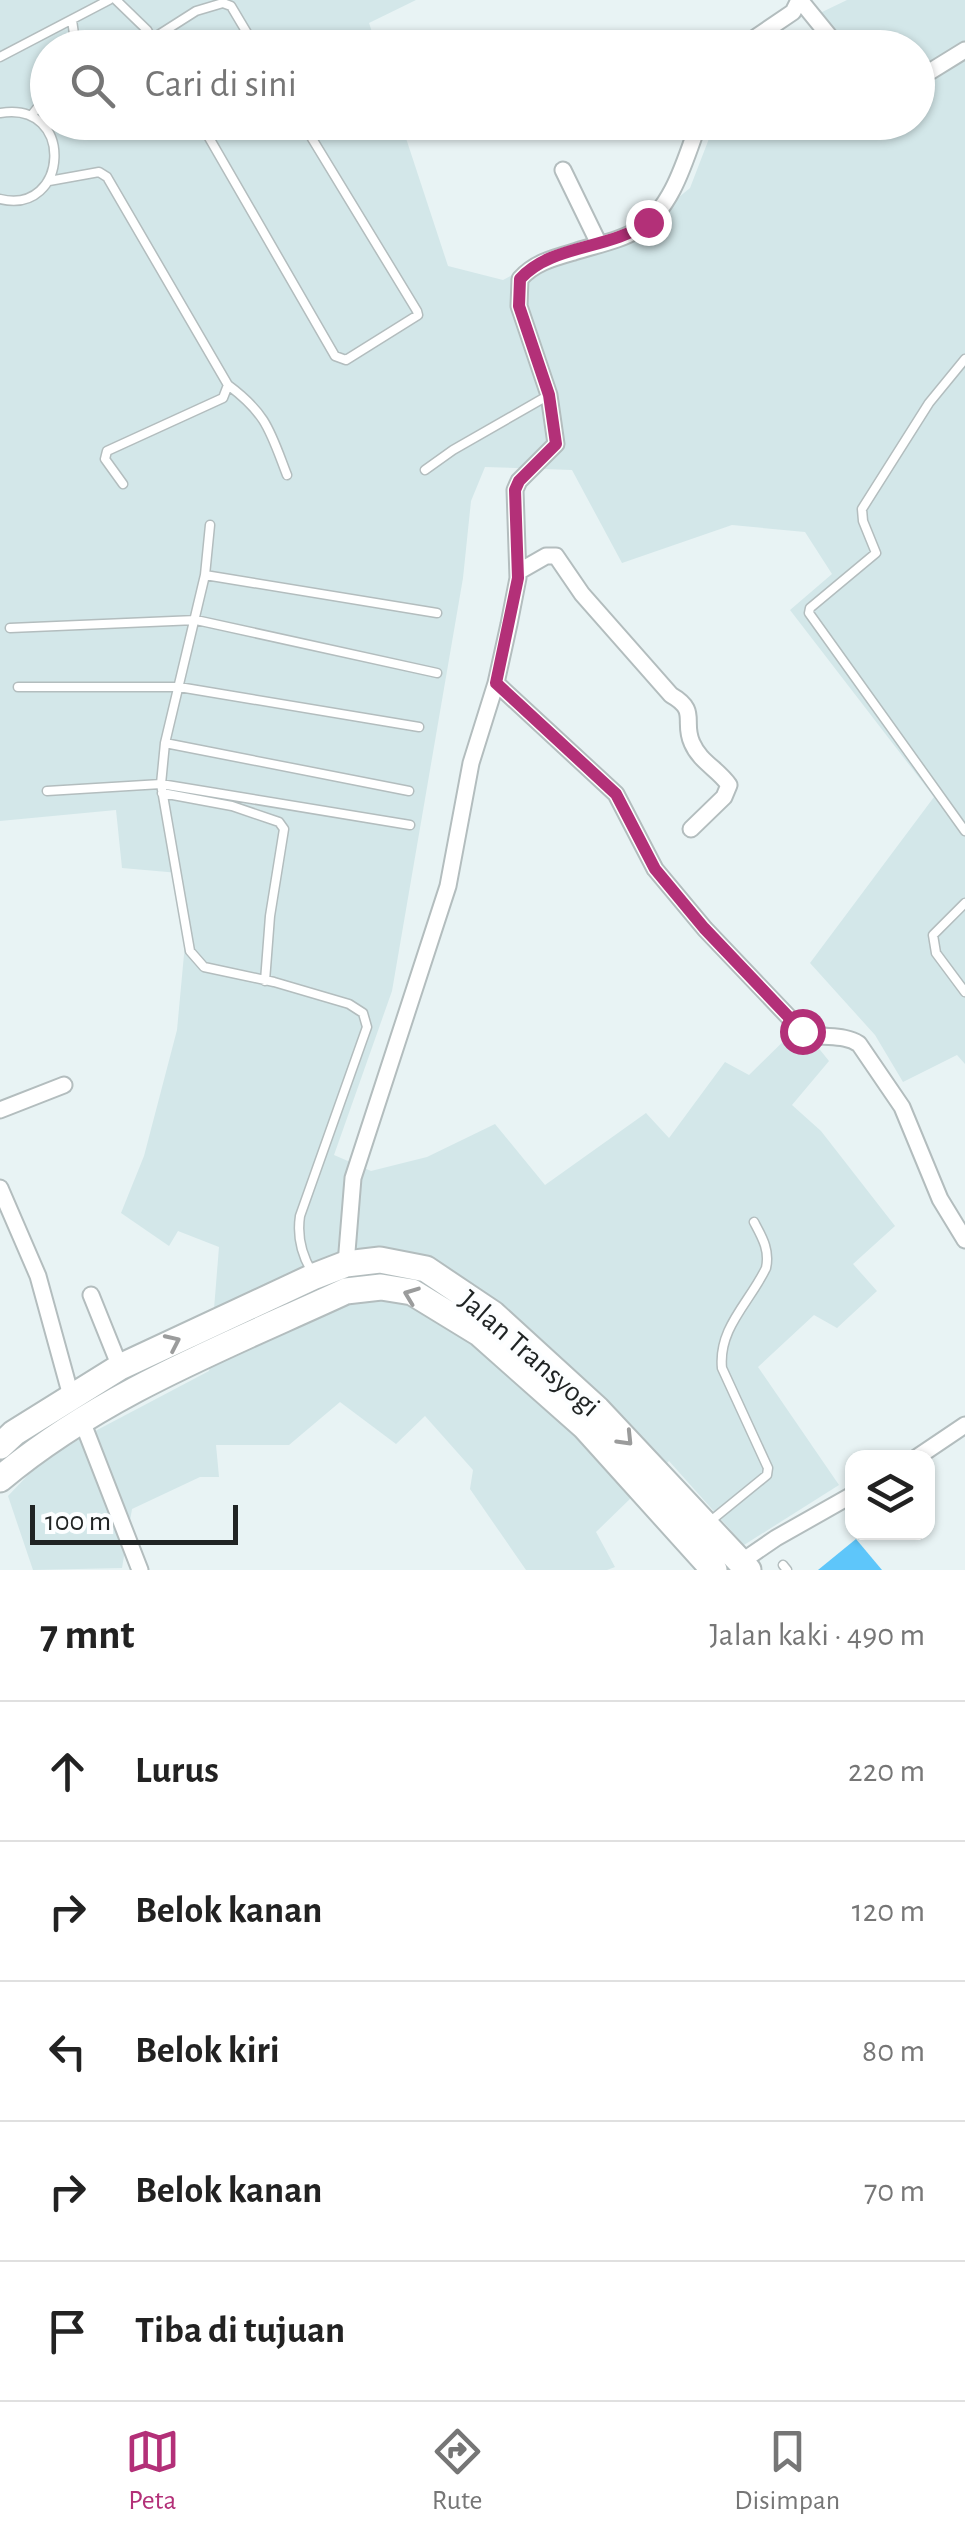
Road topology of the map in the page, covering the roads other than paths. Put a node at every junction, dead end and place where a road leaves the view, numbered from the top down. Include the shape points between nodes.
1 (113, 0) edge
2 (800, 0) edge
3 (72, 20) junction
4 (52, 30) edge
5 (73, 30) edge
6 (142, 30) edge
7 (171, 30) edge
8 (245, 30) edge
9 (766, 30) edge
10 (824, 30) edge
11 (30, 41) edge
12 (965, 50) edge
13 (0, 56) edge
14 (935, 69) edge
15 (0, 114) edge
16 (30, 116) edge
17 (53, 140) edge
18 (210, 140) edge
19 (313, 140) edge
20 (692, 140) edge
21 (563, 170) dead end
22 (49, 181) junction
23 (0, 199) edge
24 (598, 244) junction
25 (965, 359) edge
26 (228, 385) junction
27 (549, 395) junction
28 (424, 470) dead end
29 (287, 475) dead end
30 (123, 484) dead end
31 (210, 525) dead end
32 (518, 572) junction
33 (206, 575) junction
34 (437, 613) dead end
35 (196, 620) junction
36 (10, 628) dead end
37 (437, 673) dead end
38 (496, 683) junction
39 (179, 686) junction
40 (18, 687) dead end
41 (419, 727) dead end
42 (165, 744) junction
43 (162, 789) junction
44 (48, 791) dead end
45 (409, 791) dead end
46 (410, 826) dead end
47 (691, 829) dead end
48 (965, 831) edge
49 (965, 903) edge
50 (265, 981) junction
51 (965, 992) edge
52 (64, 1084) dead end
53 (0, 1110) edge
54 (0, 1188) edge
55 (754, 1222) dead end
56 (965, 1240) edge
57 (346, 1264) junction
58 (314, 1276) junction
59 (91, 1295) dead end
60 (120, 1367) junction
61 (71, 1396) junction
62 (82, 1420) junction
63 (965, 1425) edge
64 (0, 1446) edge
65 (928, 1450) edge
66 (0, 1479) edge
67 (845, 1499) edge
68 (708, 1524) junction
69 (744, 1566) edge
70 (140, 1570) edge
71 (714, 1570) edge

1 - 3 lane
1 - 6 lane
2 - 9 street
2 - 10 street
3 - 4 lane
3 - 5 lane
7 - 8 lane via 196,11 223,3
11 - 13 lane
12 - 14 street
15 - 16 lane
17 - 22 lane
18 - 19 lane via 335,356 346,360 418,315
20 - 24 street via 660,209 636,231
21 - 24 street
22 - 23 lane via 24,199
22 - 26 lane via 99,172 107,177
24 - 27 street via 542,262 520,279 519,306
25 - 48 lane via 862,509 876,554 808,613
26 - 29 lane via 266,420
26 - 30 lane via 223,398 106,451 104,459
27 - 28 lane
27 - 32 street via 555,447 519,481 514,500
31 - 33 lane
32 - 38 street
32 - 47 street via 556,556 683,702 695,749 729,785
33 - 34 lane
33 - 35 lane
35 - 36 lane
35 - 37 lane
35 - 39 lane
38 - 56 street via 616,794 655,869 804,1032 859,1044 902,1106 940,1199
38 - 57 street via 477,738 448,886 354,1178
39 - 40 lane
39 - 41 lane
39 - 42 lane
42 - 43 lane
42 - 45 lane
43 - 44 lane
43 - 46 lane
43 - 50 lane via 193,956 204,967
43 - 50 lane via 232,806 284,829
49 - 51 lane via 933,935 936,952
50 - 58 lane via 348,1004 363,1013 367,1027 300,1216 301,1248
52 - 53 street
54 - 61 street via 38,1276
55 - 68 lane via 765,1243 766,1268 720,1350 767,1475
57 - 58 highway, Jalan Transyogi
57 -> 68 highway, Jalan Transyogi via 380,1260 426,1269 493,1314
60 -> 58 highway, Jalan Transyogi
59 - 60 street
60 - 61 highway, Jalan Transyogi
61 - 64 highway, Jalan Transyogi
62 - 66 highway, Jalan Transyogi
62 - 70 street
71 -> 62 highway, Jalan Transyogi via 584,1428 479,1333 412,1292 346,1291
63 - 65 street
67 - 69 street via 776,1538
68 - 69 highway, Jalan Transyogi

